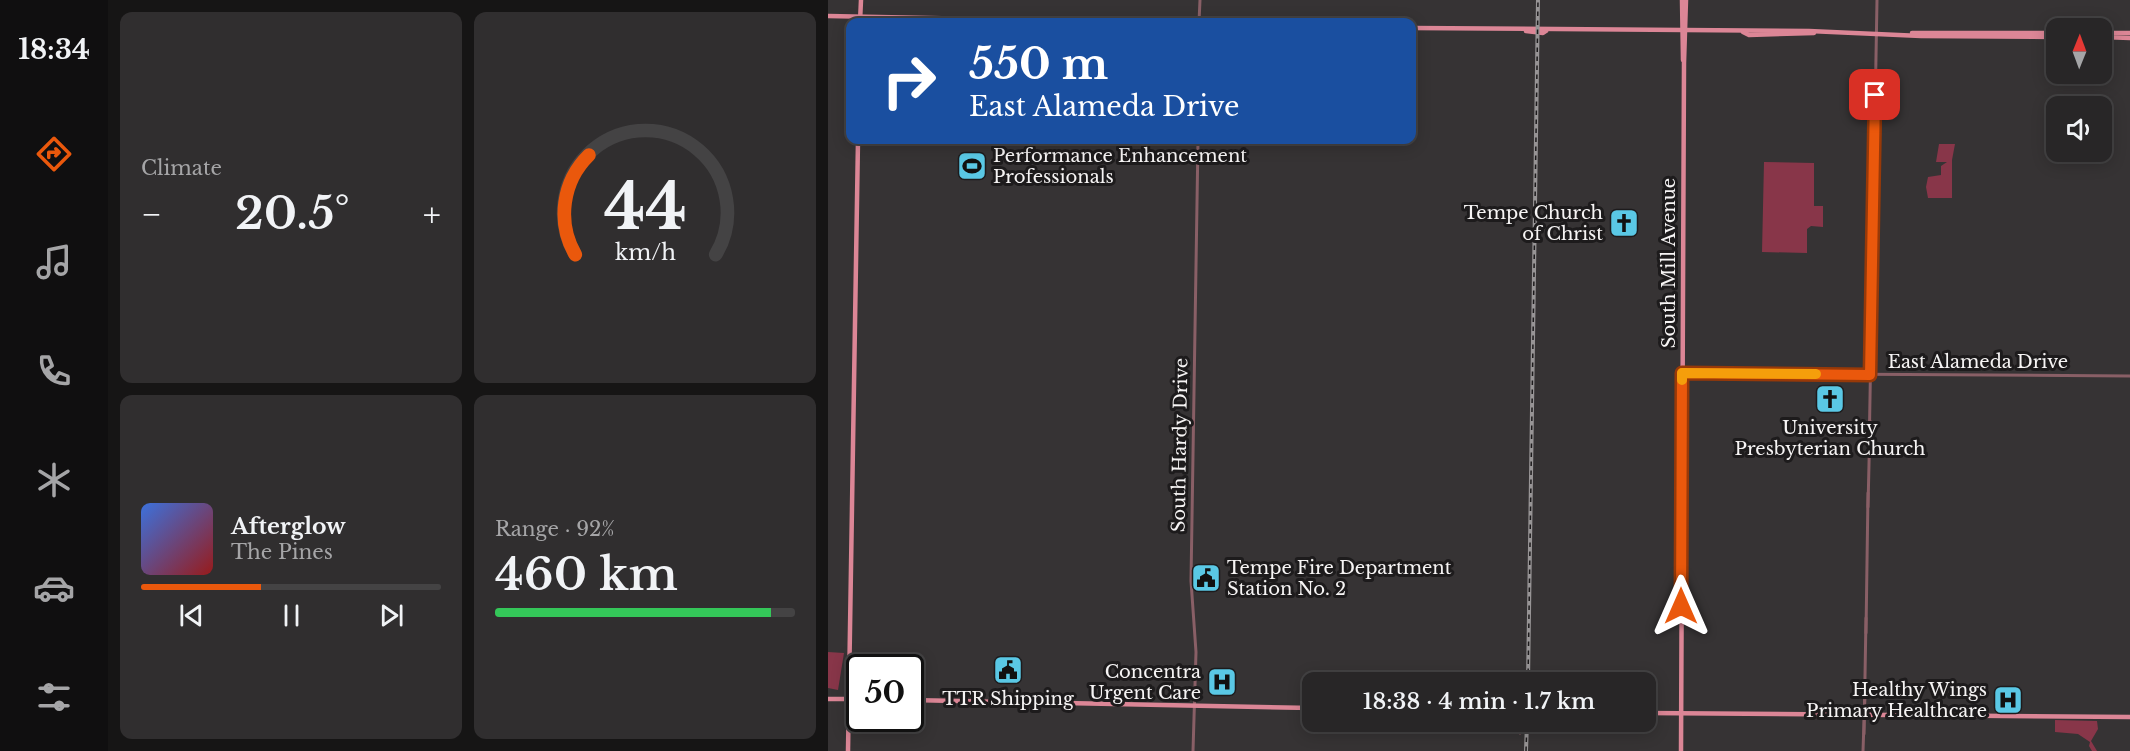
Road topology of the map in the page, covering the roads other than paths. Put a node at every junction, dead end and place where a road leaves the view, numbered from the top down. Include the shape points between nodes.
1 (861, 0) edge
2 (1200, 0) edge
3 (1684, 0) edge
4 (1877, 0) edge
5 (828, 16) edge
6 (849, 18) edge
7 (860, 18) edge
8 (1199, 18) edge
9 (1416, 28) edge
10 (1684, 32) junction
11 (1877, 33) junction
12 (2046, 35) edge
13 (2112, 35) edge
14 (2130, 35) edge
15 (858, 144) edge
16 (1198, 144) edge
17 (1682, 373) junction
18 (1870, 375) junction
19 (2130, 376) edge
20 (851, 654) edge
21 (828, 699) edge
22 (846, 699) edge
23 (924, 700) edge
24 (1194, 705) junction
25 (1302, 708) edge
26 (1656, 712) edge
27 (1681, 713) junction
28 (1864, 715) junction
29 (2130, 717) edge
30 (849, 732) edge
31 (848, 751) edge
32 (1193, 751) edge
33 (1681, 751) edge
34 (1863, 751) edge

1 - 7 main road
2 - 8 street
3 - 10 main road, South Mill Avenue
4 - 11 street
5 - 6 main road
9 - 10 main road
10 - 11 main road
10 - 17 main road, South Mill Avenue
11 - 12 main road
11 - 18 street
13 - 14 main road
15 - 20 main road
16 - 24 street, South Hardy Drive via 1191,595 1196,652
17 - 18 street, East Alameda Drive
17 - 27 main road, South Mill Avenue
18 - 19 street, East Alameda Drive
18 - 28 street
21 - 22 main road
23 - 24 main road
24 - 25 main road
24 - 32 street, South Hardy Drive
26 - 27 main road
27 - 28 main road
27 - 33 main road, South Mill Avenue
28 - 29 main road
28 - 34 street
30 - 31 main road

